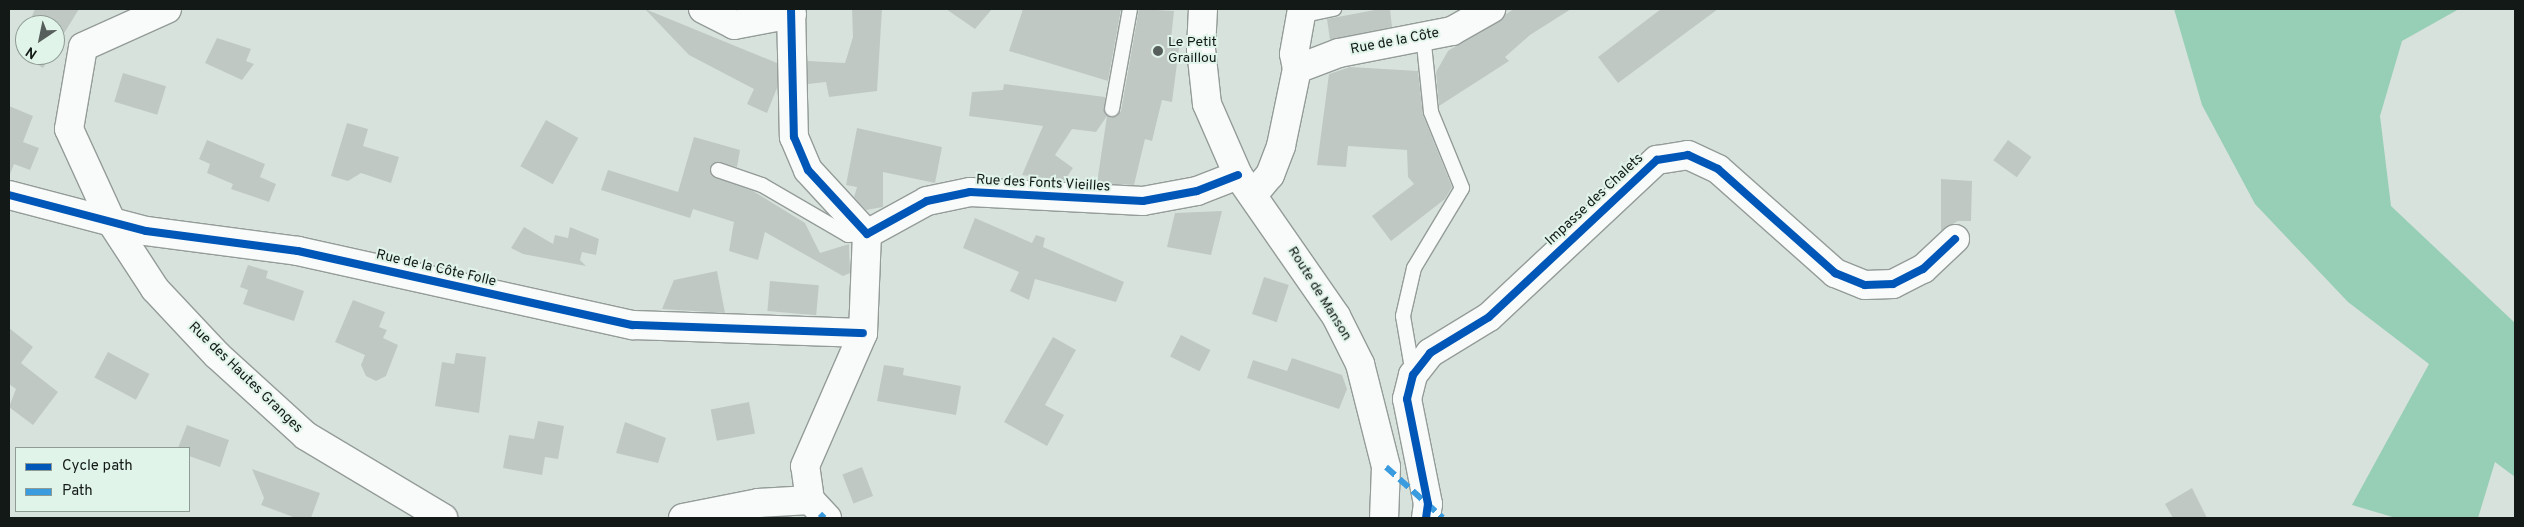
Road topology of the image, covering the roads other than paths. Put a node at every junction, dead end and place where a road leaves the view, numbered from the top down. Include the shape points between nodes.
1 (167, 9) edge
2 (703, 9) edge
3 (1130, 9) edge
4 (1203, 9) edge
5 (1334, 9) edge
6 (1491, 9) edge
7 (791, 11) edge
8 (1301, 12) edge
9 (1423, 36) junction
10 (1297, 69) junction
11 (1112, 109) dead end
12 (718, 170) dead end
13 (1246, 185) junction
14 (9, 194) edge
15 (112, 222) junction
16 (867, 234) junction
17 (1955, 239) dead end
18 (862, 333) junction
19 (1413, 375) junction
20 (819, 509) edge
21 (444, 518) edge
22 (683, 518) edge
23 (1384, 518) edge
24 (1426, 518) edge

1 - 15 street, Rue des Hautes Granges via 83,47 69,129
2 - 7 street via 734,25
3 - 11 lane
4 - 13 street, Route de Manson via 1201,49 1207,104
5 - 8 lane
6 - 9 street, Rue de la Côte via 1452,31
7 - 16 street via 794,137 808,170
8 - 10 street via 1294,54
9 - 10 street, Rue de la Côte via 1339,53
9 - 19 lane, Impasse des Chalets via 1432,112 1462,188 1414,268 1404,316
10 - 13 street via 1281,146 1270,175
12 - 16 lane via 762,185 848,236
13 - 16 street, Rue des Fonts Vieilles via 1143,201 970,192 927,201
13 - 23 street, Route de Manson via 1336,316 1360,364 1386,467
14 - 15 street, Rue de la Côte Folle
15 - 18 street, Rue de la Côte Folle via 146,231 298,251 633,325
15 - 21 street, Rue des Hautes Granges via 155,289 217,355 306,436
16 - 18 street
17 - 19 street, Impasse des Chalets via 1923,269 1893,284 1865,285 1835,274 1718,169 1688,155 1657,160 1489,317 1430,353
18 - 20 street via 805,466
19 - 24 street, Impasse des Chalets via 1407,399 1428,504
20 - 22 street via 758,503

